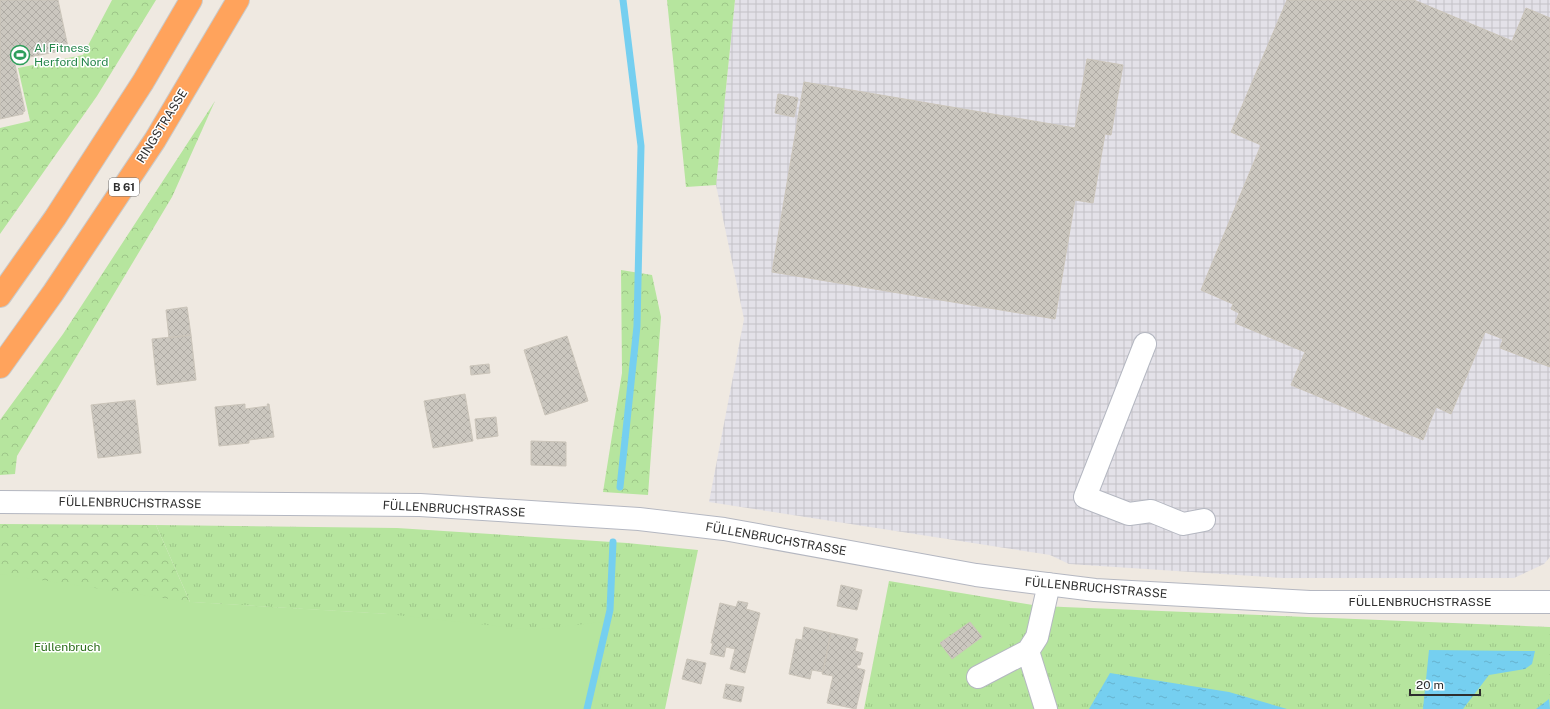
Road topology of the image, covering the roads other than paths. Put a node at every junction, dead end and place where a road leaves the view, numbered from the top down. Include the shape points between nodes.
1 (191, 0) edge
2 (238, 0) edge
3 (0, 296) edge
4 (1145, 344) dead end
5 (0, 367) edge
6 (0, 502) edge
7 (1204, 520) dead end
8 (1049, 584) junction
9 (1550, 602) edge
10 (1028, 651) junction
11 (978, 677) dead end
12 (1046, 709) edge

1 - 3 highway via 135,95 55,218
2 - 5 highway, RINGSTRASSE / B 61 via 155,140 53,293
4 - 7 street via 1085,496 1129,514 1152,511 1183,524
6 - 8 street, FÜLLENBRUCHSTRASSE via 420,506 639,519 724,530 976,575
8 - 9 street, FÜLLENBRUCHSTRASSE via 1095,590 1310,602
8 - 10 street via 1037,637
10 - 11 street
10 - 12 street

